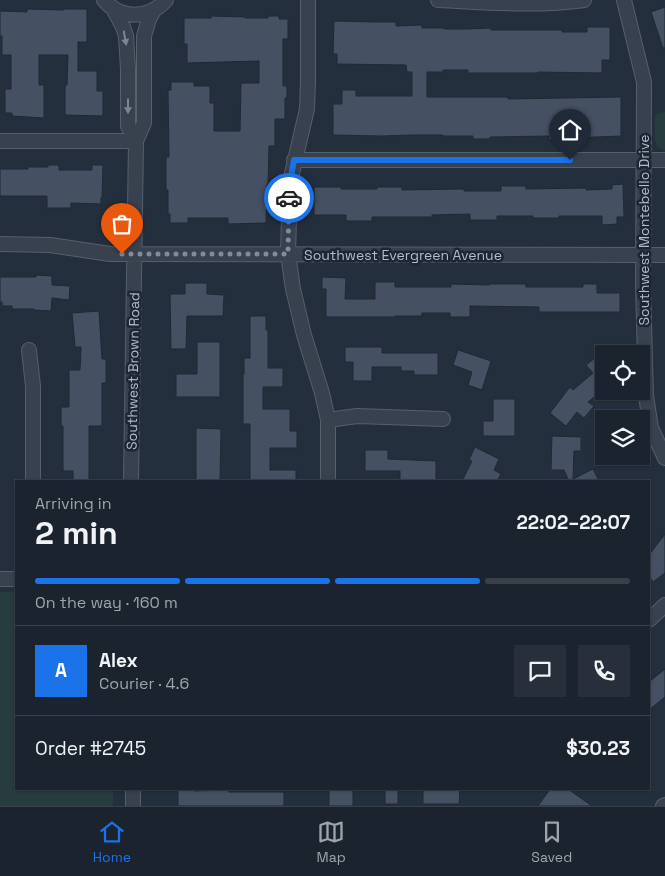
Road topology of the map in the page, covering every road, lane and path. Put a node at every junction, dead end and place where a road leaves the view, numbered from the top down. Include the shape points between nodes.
1 (166, 0) edge
2 (308, 0) edge
3 (438, 0) edge
4 (584, 0) edge
5 (624, 0) edge
6 (109, 5) edge
7 (154, 10) junction
8 (0, 141) edge
9 (136, 142) junction
10 (294, 160) junction
11 (644, 160) junction
12 (665, 160) edge
13 (0, 244) edge
14 (134, 254) junction
15 (288, 254) junction
16 (665, 255) edge
17 (643, 256) junction
18 (29, 350) dead end
19 (443, 419) dead end
20 (328, 420) junction
21 (665, 458) edge
22 (33, 480) edge
23 (131, 480) edge
24 (328, 480) edge
25 (0, 579) edge
26 (15, 579) edge
27 (665, 605) edge
28 (650, 619) edge
29 (133, 790) edge
30 (133, 806) edge

1 - 7 street
2 - 10 street via 307,109
3 - 4 street via 526,4
5 - 11 street, Southwest Montebello Drive via 644,82
6 - 7 street via 123,13 138,15
6 -> 9 street, Southwest Brown Road via 126,36 128,126
7 - 9 street, Southwest Brown Road via 144,36 144,123
8 - 9 street
9 - 14 street, Southwest Brown Road
10 - 11 street
10 - 15 street via 290,182
11 - 12 street
11 - 17 street, Southwest Montebello Drive
13 - 14 street, Southwest Evergreen Avenue via 50,245
14 - 15 street, Southwest Evergreen Avenue
14 - 23 street, Southwest Brown Road
15 - 17 street, Southwest Evergreen Avenue
15 - 20 street via 304,335
16 - 17 street, Southwest Evergreen Avenue
17 - 21 street, Southwest Montebello Drive via 646,396 651,428
18 - 22 street via 33,386
19 - 20 street via 357,416
20 - 24 street
25 - 26 street
27 - 28 street
29 - 30 street

